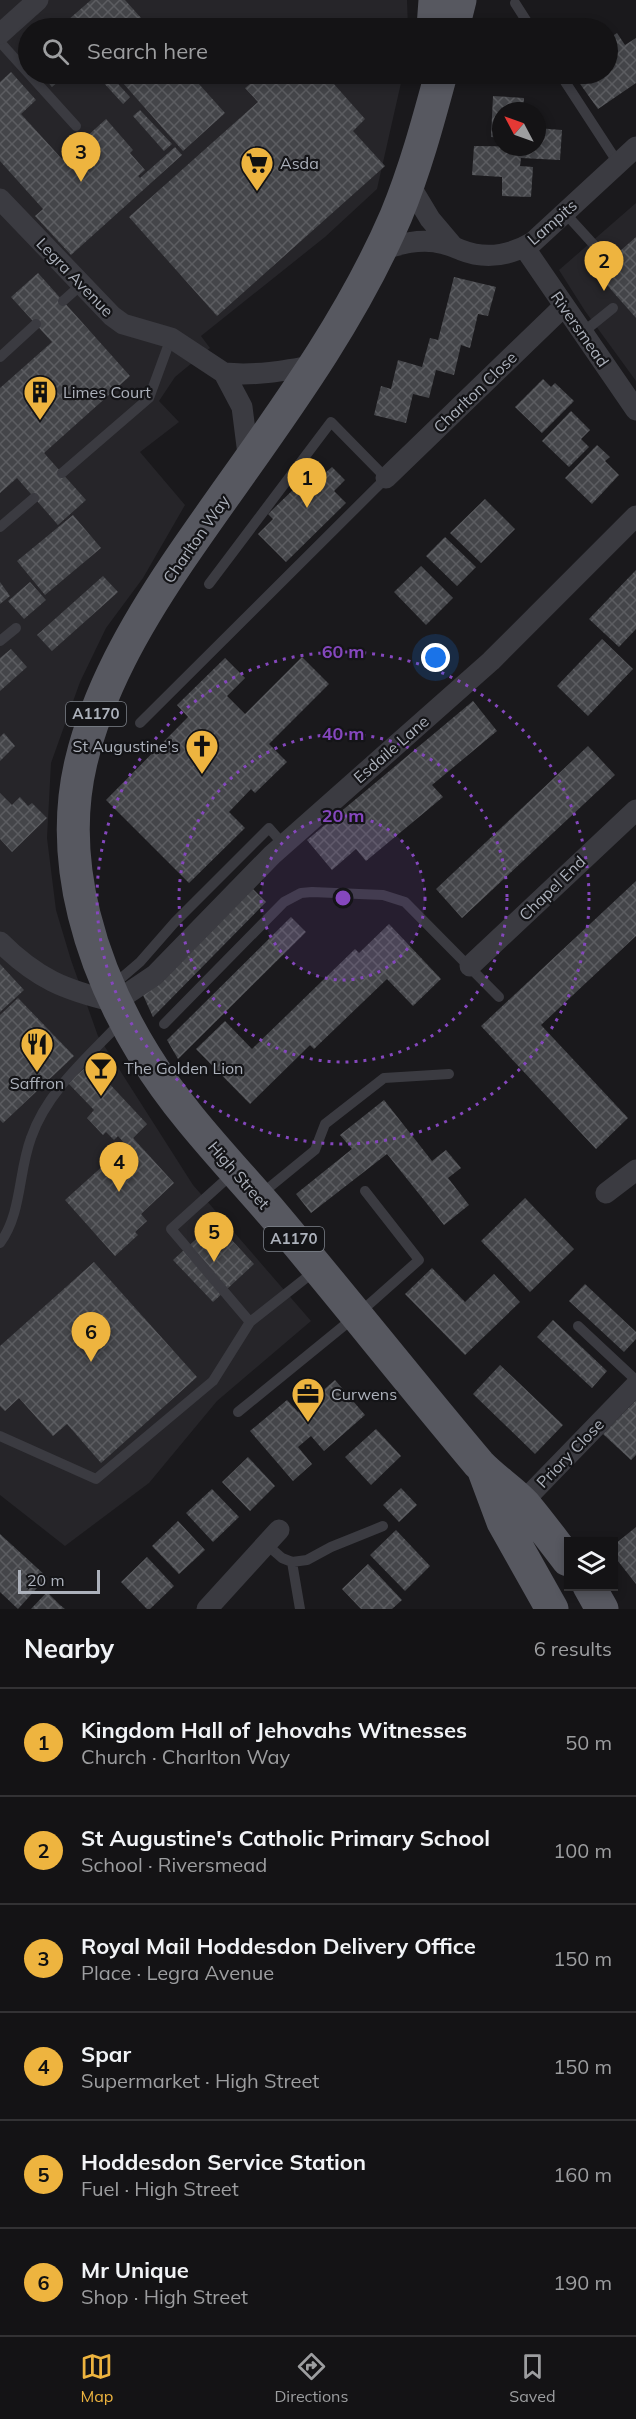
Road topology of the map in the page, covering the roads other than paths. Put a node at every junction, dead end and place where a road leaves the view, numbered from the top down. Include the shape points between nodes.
1 (38, 0) edge
2 (435, 0) edge
3 (460, 0) edge
4 (515, 3) dead end
5 (434, 18) edge
6 (456, 18) edge
7 (525, 18) edge
8 (0, 34) edge
9 (0, 42) edge
10 (18, 62) edge
11 (38, 84) edge
12 (435, 84) edge
13 (567, 84) edge
14 (76, 126) dead end
15 (636, 147) edge
16 (618, 163) junction
17 (409, 184) junction
18 (0, 199) edge
19 (564, 212) junction
20 (452, 245) junction
21 (524, 247) junction
22 (380, 250) junction
23 (606, 258) dead end
24 (81, 285) junction
25 (63, 301) dead end
26 (563, 306) junction
27 (613, 308) dead end
28 (36, 324) dead end
29 (582, 333) junction
30 (171, 338) junction
31 (0, 357) edge
32 (316, 364) junction
33 (224, 373) junction
34 (636, 410) edge
35 (249, 462) junction
36 (62, 473) dead end
37 (386, 478) junction
38 (34, 498) dead end
39 (636, 516) edge
40 (0, 527) edge
41 (209, 584) dead end
42 (16, 628) dead end
43 (0, 641) edge
44 (140, 723) dead end
45 (636, 810) edge
46 (0, 942) edge
47 (470, 966) junction
48 (499, 997) dead end
49 (116, 1003) junction
50 (164, 1024) dead end
51 (449, 1074) dead end
52 (636, 1170) edge
53 (236, 1171) junction
54 (365, 1191) dead end
55 (606, 1193) dead end
56 (258, 1197) junction
57 (0, 1243) edge
58 (319, 1268) junction
59 (357, 1315) junction
60 (250, 1322) junction
61 (578, 1326) dead end
62 (636, 1382) edge
63 (238, 1412) dead end
64 (0, 1436) edge
65 (513, 1512) junction
66 (382, 1526) dead end
67 (272, 1537) joint
68 (564, 1557) edge
69 (292, 1562) junction
70 (591, 1591) edge
71 (207, 1609) edge
72 (300, 1609) edge
73 (552, 1609) edge
74 (602, 1609) edge

1 - 8 street
2 - 5 main road
3 - 6 main road
4 - 7 lane
9 - 10 lane
11 - 14 lane
12 - 17 main road, Charlton Way / A1170
13 - 16 lane
15 - 16 street, Lampits
16 - 19 street, Lampits
17 - 20 street, Lampits via 430,219
17 - 22 main road, Charlton Way / A1170
18 - 24 street, Legra Avenue
19 - 21 street, Lampits
19 - 23 lane
20 - 21 street, Lampits via 481,256 501,255
20 - 22 street, Lampits via 415,241
21 - 26 street, Riversmead
22 - 32 main road, Charlton Way / A1170
24 - 25 lane
24 - 30 street, Legra Avenue via 123,324
26 - 29 street, Riversmead
26 - 37 street, Charlton Close
27 - 29 lane
28 - 31 lane
29 - 34 street, Riversmead
30 - 33 street, Legra Avenue
30 - 36 lane via 148,398
32 - 33 street via 269,374
32 - 35 main road, Charlton Way / A1170
33 - 35 street, Legra Avenue via 242,408
35 - 49 main road, Charlton Way / A1170 via 141,620 106,688 81,763 74,820 77,886 96,955
37 - 41 lane via 331,422
37 - 44 lane
38 - 40 lane
39 - 49 street, Esdaile Lane via 491,661 283,844 155,975
42 - 43 lane
45 - 47 street, Chapel End
46 - 49 street via 40,976 59,986
47 - 48 lane
47 - 50 lane via 413,908 394,897 301,893 284,903
49 - 53 main road, High Street / A1170 via 145,1057
49 - 57 lane via 39,1119 25,1154 13,1223
51 - 56 lane via 384,1078 325,1124 315,1150
52 - 55 street
53 - 56 main road, High Street / A1170
53 - 60 lane via 171,1229
54 - 59 lane via 419,1260
56 - 58 main road, High Street / A1170
58 - 59 main road, High Street / A1170
58 - 60 lane
59 - 63 lane
59 - 65 main road, High Street / A1170 via 483,1468
60 - 64 lane via 213,1381 96,1479
61 - 62 lane
62 - 65 street, Priory Close
65 - 68 main road, High Street / A1170
65 - 73 main road, High Street / A1170
66 - 69 lane via 307,1560
67 - 69 lane via 282,1558
67 - 71 street
69 - 72 lane
70 - 74 main road

